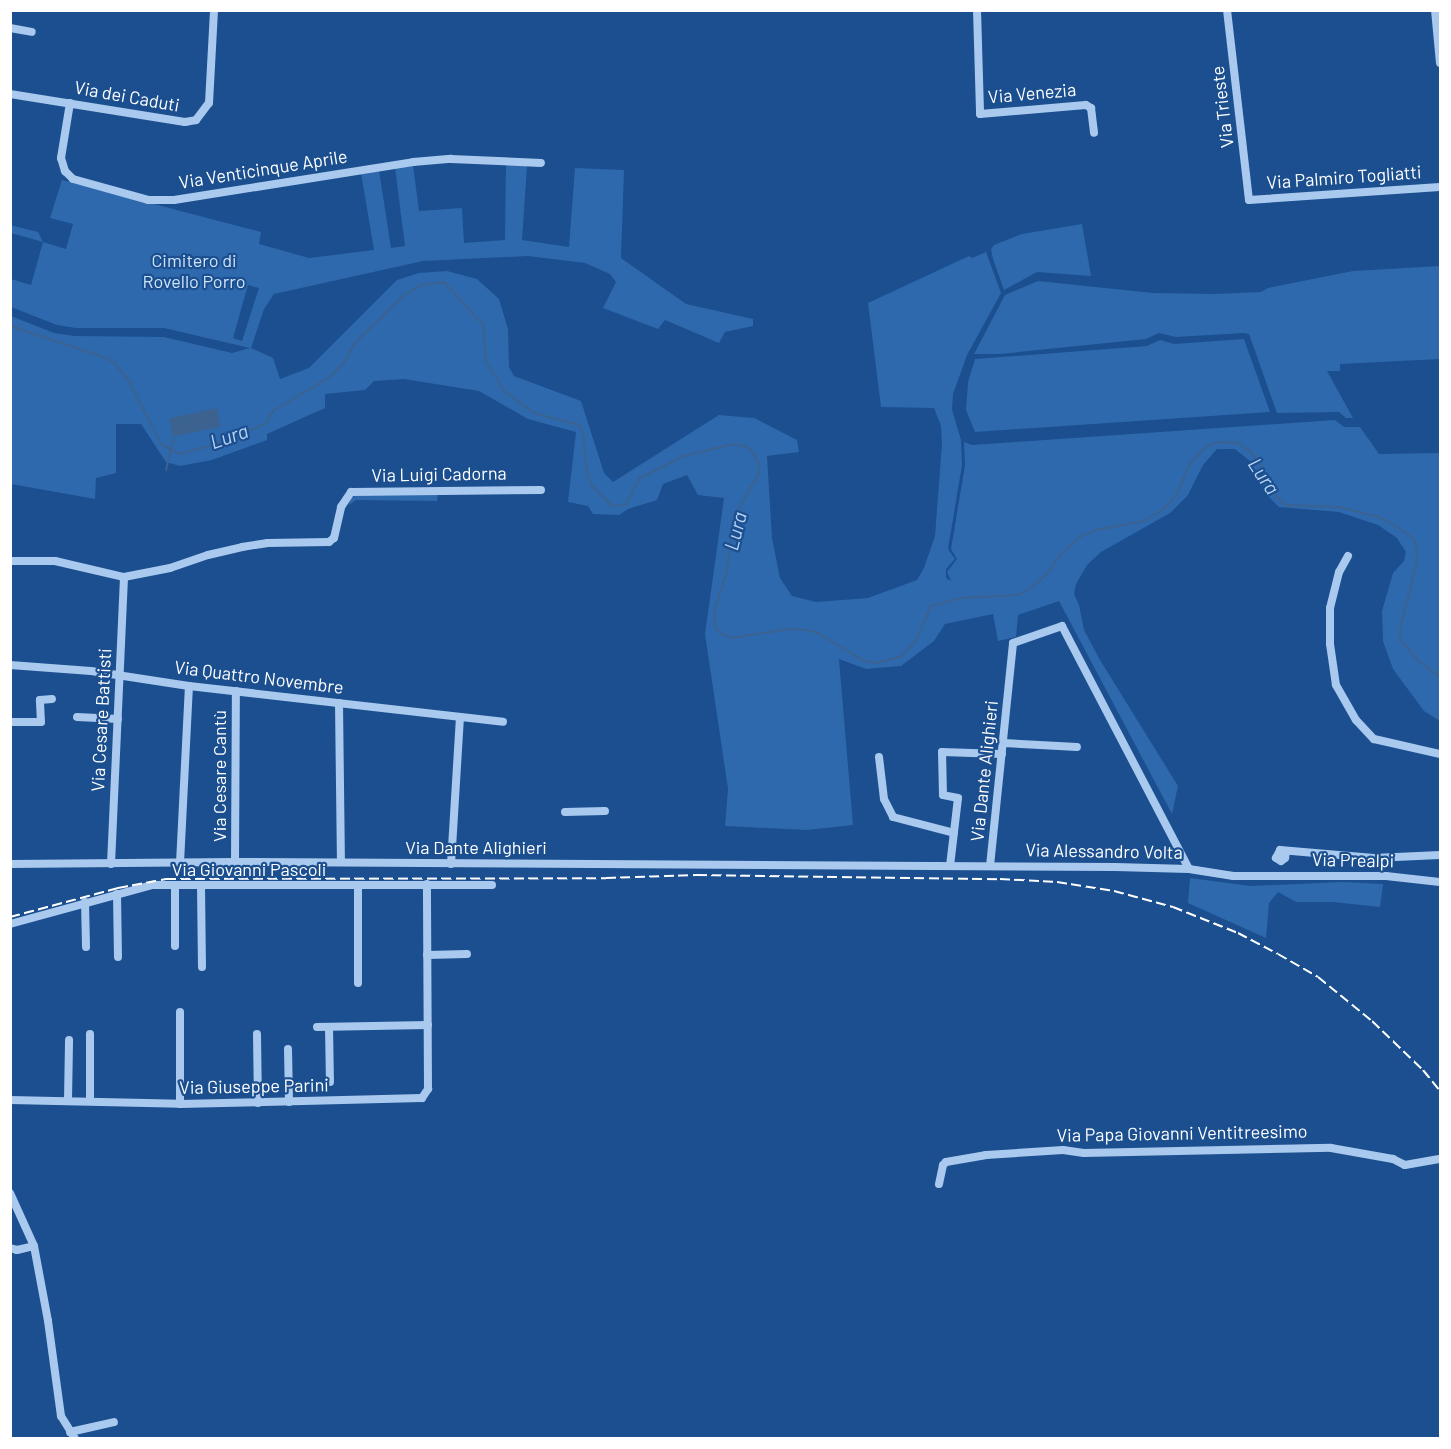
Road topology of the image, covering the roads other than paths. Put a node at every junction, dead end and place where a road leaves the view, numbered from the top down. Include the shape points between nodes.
1 (214, 10) edge
2 (977, 10) edge
3 (1227, 10) edge
4 (1435, 10) edge
5 (10, 28) edge
6 (32, 32) dead end
7 (1440, 63) edge
8 (10, 94) edge
9 (70, 103) junction
10 (1094, 133) dead end
11 (541, 163) dead end
12 (1440, 187) edge
13 (1249, 200) joint
14 (541, 490) dead end
15 (1348, 556) dead end
16 (10, 561) edge
17 (124, 577) junction
18 (10, 665) edge
19 (120, 676) junction
20 (189, 686) junction
21 (236, 691) junction
22 (52, 699) dead end
23 (339, 703) junction
24 (77, 717) dead end
25 (460, 717) junction
26 (118, 719) junction
27 (10, 722) edge
28 (503, 722) dead end
29 (1004, 743) junction
30 (1077, 747) dead end
31 (1002, 754) junction
32 (1440, 754) edge
33 (879, 757) dead end
34 (565, 812) dead end
35 (605, 812) dead end
36 (954, 833) junction
37 (1286, 852) dead end
38 (1440, 855) edge
39 (235, 862) junction
40 (341, 862) junction
41 (180, 863) junction
42 (10, 864) edge
43 (111, 864) junction
44 (451, 864) junction
45 (946, 866) junction
46 (990, 866) junction
47 (1189, 869) junction
48 (1264, 877) joint
49 (1440, 882) edge
50 (427, 884) junction
51 (358, 885) junction
52 (492, 885) dead end
53 (175, 886) junction
54 (201, 886) junction
55 (117, 894) junction
56 (85, 902) junction
57 (10, 924) edge
58 (175, 946) dead end
59 (86, 947) dead end
60 (467, 954) dead end
61 (427, 955) junction
62 (118, 957) dead end
63 (202, 967) dead end
64 (358, 983) dead end
65 (180, 1012) dead end
66 (428, 1025) junction
67 (317, 1027) dead end
68 (329, 1027) junction
69 (90, 1034) dead end
70 (257, 1034) dead end
71 (69, 1040) dead end
72 (288, 1049) dead end
73 (330, 1082) dead end
74 (10, 1100) edge
75 (69, 1100) junction
76 (90, 1101) junction
77 (289, 1102) junction
78 (258, 1103) junction
79 (180, 1104) junction
80 (1440, 1160) edge
81 (939, 1184) dead end
82 (10, 1193) edge
83 (34, 1246) junction
84 (10, 1248) edge
85 (114, 1422) dead end
86 (73, 1435) edge

1 - 9 street, Via dei Caduti via 209,103 196,120 185,122
2 - 10 street, Via Venezia via 980,114 1086,105 1091,108
3 - 13 street, Via Trieste
4 - 7 street
5 - 6 street
8 - 9 street, Via dei Caduti
9 - 11 street, Via Venticinque Aprile via 61,158 65,171 73,179 148,200 174,200 413,162 451,159
12 - 13 street, Via Palmiro Togliatti
14 - 17 street, Via Luigi Cadorna via 351,492 341,507 330,542 242,547
15 - 32 street via 1339,572 1330,608 1336,685 1356,720 1374,739
16 - 17 street via 55,561
17 - 19 street, Via Cesare Battisti
18 - 19 street, Via Quattro Novembre
19 - 20 street, Via Quattro Novembre
19 - 26 street, Via Cesare Battisti
20 - 21 street, Via Quattro Novembre
20 - 41 street
21 - 23 street, Via Quattro Novembre
21 - 39 street, Via Cesare Cantù
22 - 27 street via 40,700 41,722
23 - 25 street, Via Quattro Novembre
23 - 40 street
24 - 26 street
25 - 28 street, Via Quattro Novembre
25 - 44 street
26 - 43 street, Via Cesare Battisti
29 - 30 street
29 - 31 street, Via Dante Alighieri
29 - 47 street, Via Dante Alighieri via 1013,643 1062,626
31 - 36 street via 942,752 943,795 958,798
31 - 46 street, Via Dante Alighieri
33 - 36 street via 884,800 893,817
34 - 35 street
36 - 45 street
37 - 38 street via 1374,858
39 - 40 street, Via Dante Alighieri
39 - 41 street, Via Dante Alighieri
40 - 44 street, Via Dante Alighieri
41 - 43 street, Via Dante Alighieri
42 - 43 street, Via Dante Alighieri
44 - 45 street, Via Dante Alighieri
45 - 46 street, Via Alessandro Volta
46 - 47 street, Via Alessandro Volta
47 - 48 street, Via Alessandro Volta
48 - 49 street, Via Prealpi via 1386,876
50 - 51 street, Via Giovanni Pascoli
50 - 52 street, Via Giovanni Pascoli
50 - 61 street, Via Giuseppe Parini
51 - 54 street, Via Giovanni Pascoli
51 - 64 street
53 - 54 street, Via Giovanni Pascoli
53 - 55 street, Via Giovanni Pascoli via 153,885
53 - 58 street
54 - 63 street
55 - 56 street, Via Giovanni Pascoli
55 - 62 street
56 - 57 street, Via Giovanni Pascoli
56 - 59 street
60 - 61 street
61 - 66 street, Via Giuseppe Parini
65 - 79 street
66 - 68 street
66 - 77 street, Via Giuseppe Parini via 428,1089 422,1098
67 - 68 street
68 - 73 street
69 - 76 street
70 - 78 street
71 - 75 street
72 - 77 street
74 - 75 street, Via Giuseppe Parini
75 - 76 street, Via Giuseppe Parini
76 - 79 street, Via Giuseppe Parini
77 - 78 street, Via Giuseppe Parini
78 - 79 street, Via Giuseppe Parini
80 - 81 street, Via Papa Giovanni Ventitreesimo via 1405,1165 1394,1159 1331,1148 1084,1153 1063,1150 946,1162
82 - 83 street
83 - 84 street
83 - 86 street via 61,1416
85 - 86 street

